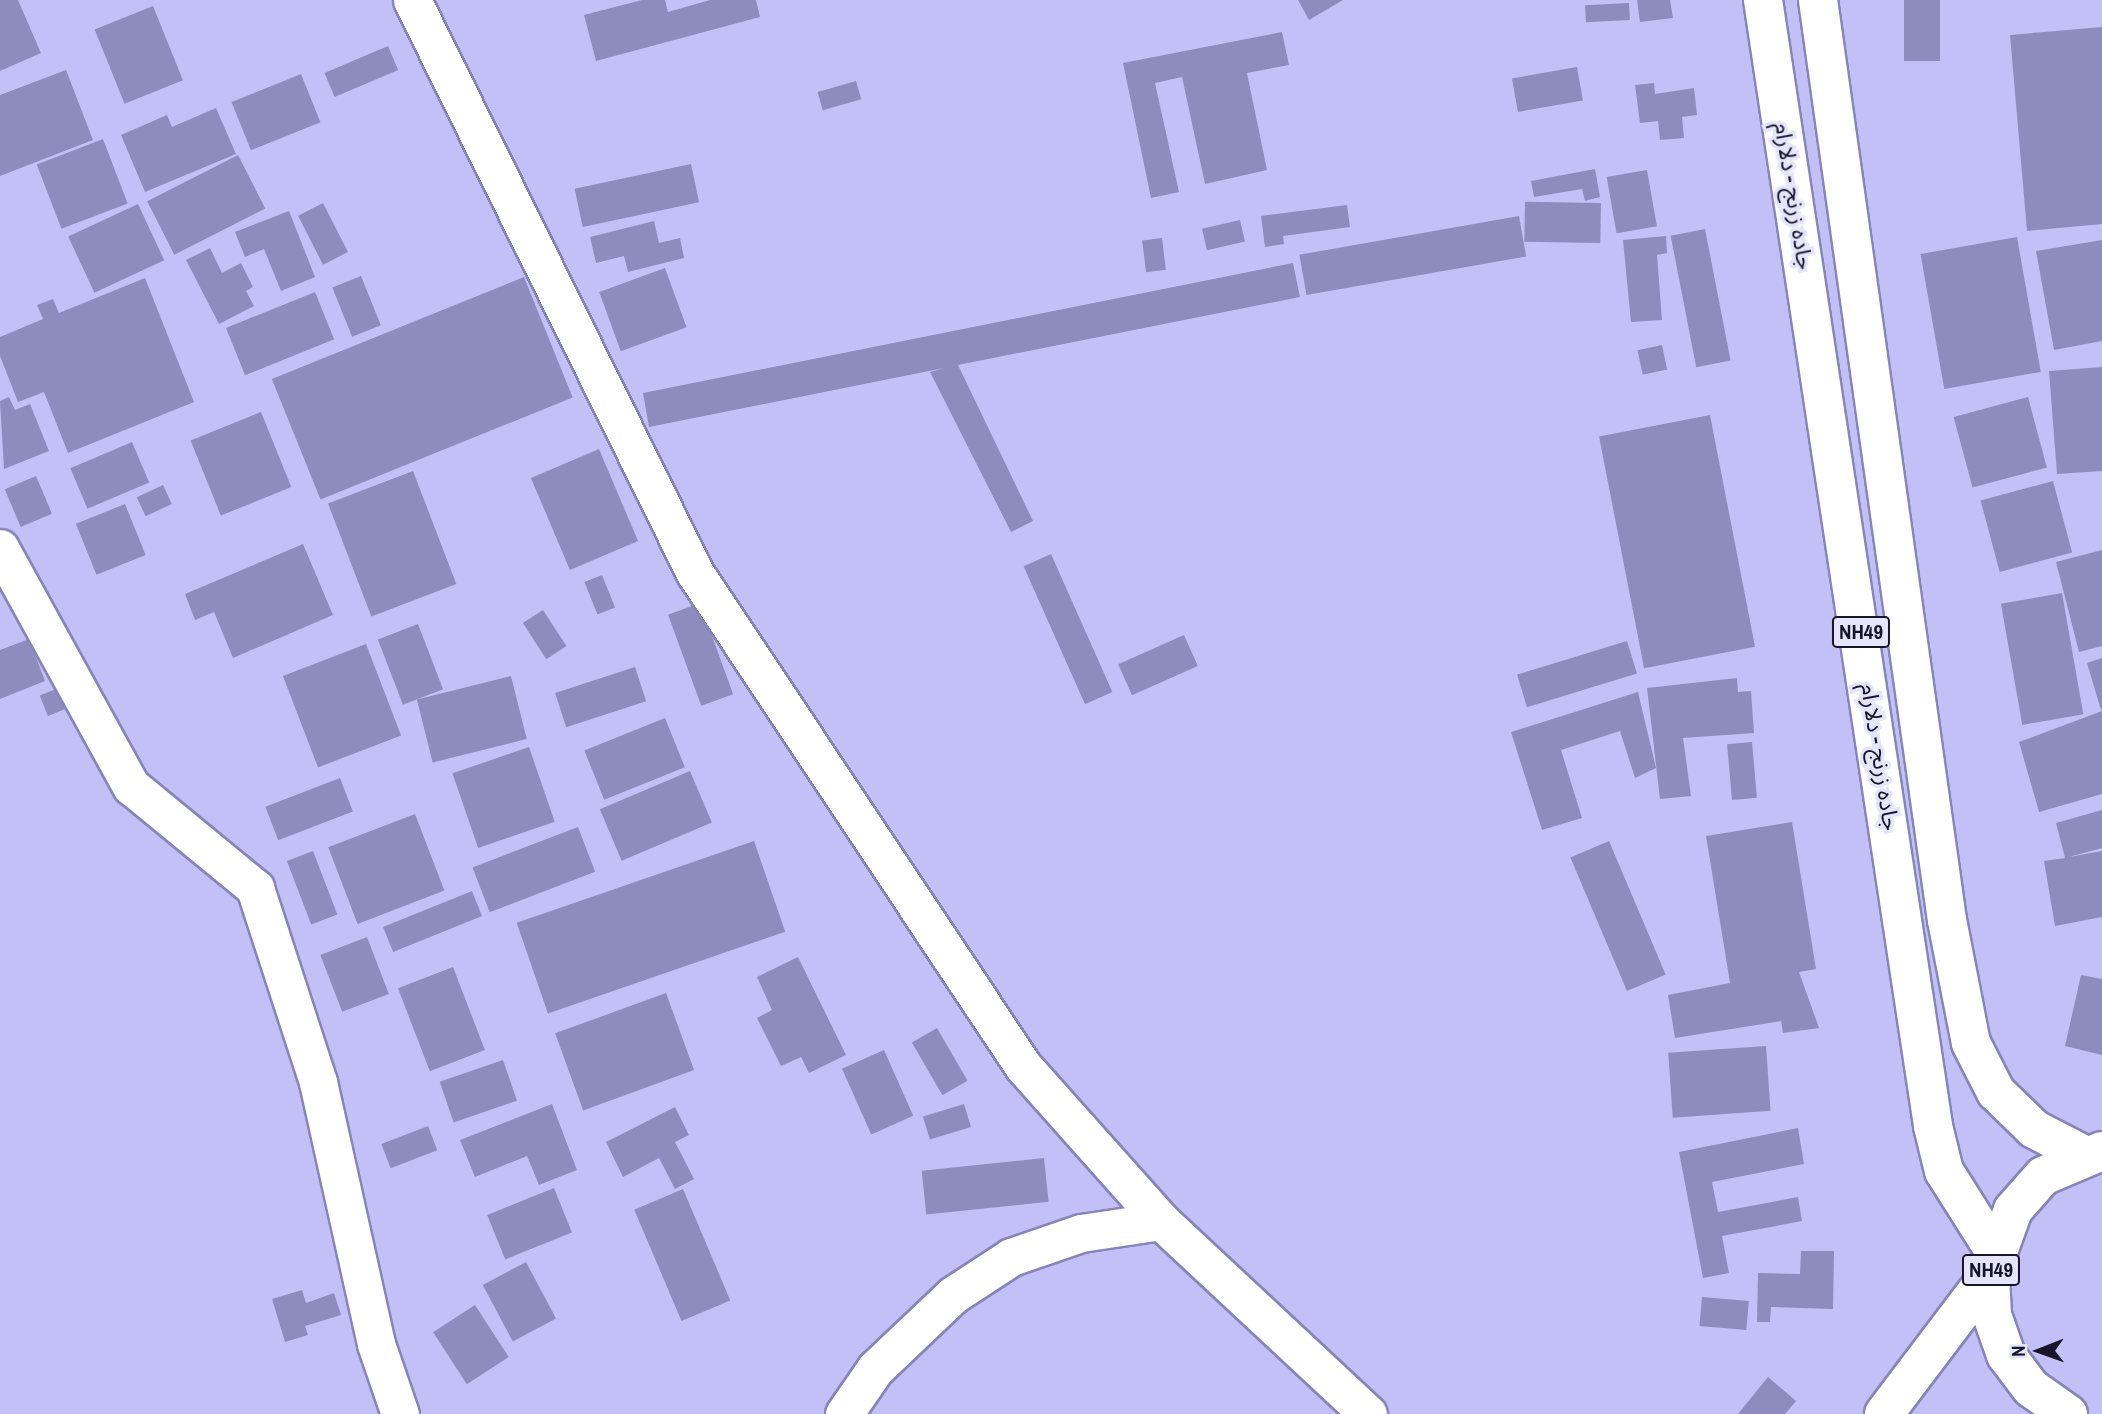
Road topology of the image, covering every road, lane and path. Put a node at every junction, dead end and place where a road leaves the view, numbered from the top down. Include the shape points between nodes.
1 (412, 0) edge
2 (1763, 0) edge
3 (1818, 0) edge
4 (0, 548) edge
5 (2092, 1153) edge
6 (1161, 1221) junction
7 (1992, 1262) junction
8 (400, 1414) edge
9 (844, 1414) edge
10 (1368, 1414) edge
11 (1884, 1414) edge
12 (2068, 1414) edge

1 - 6 street via 695,573 1023,1066
2 - 7 highway, جاده زرنج - دلارام / NH49 via 1933,1126 1944,1171
3 - 5 highway, جاده زرنج - دلارام / NH49 via 1947,920 1971,1043 1996,1091 2034,1129
4 - 8 street via 131,786 255,888 318,1082 376,1344
5 - 7 highway, NH49 via 2043,1176 2013,1210
6 - 9 street via 1081,1233 1011,1257 953,1295 875,1369
6 - 10 street
7 - 11 highway, NH49
7 - 12 highway, NH49 via 1992,1315 2006,1355 2031,1388

